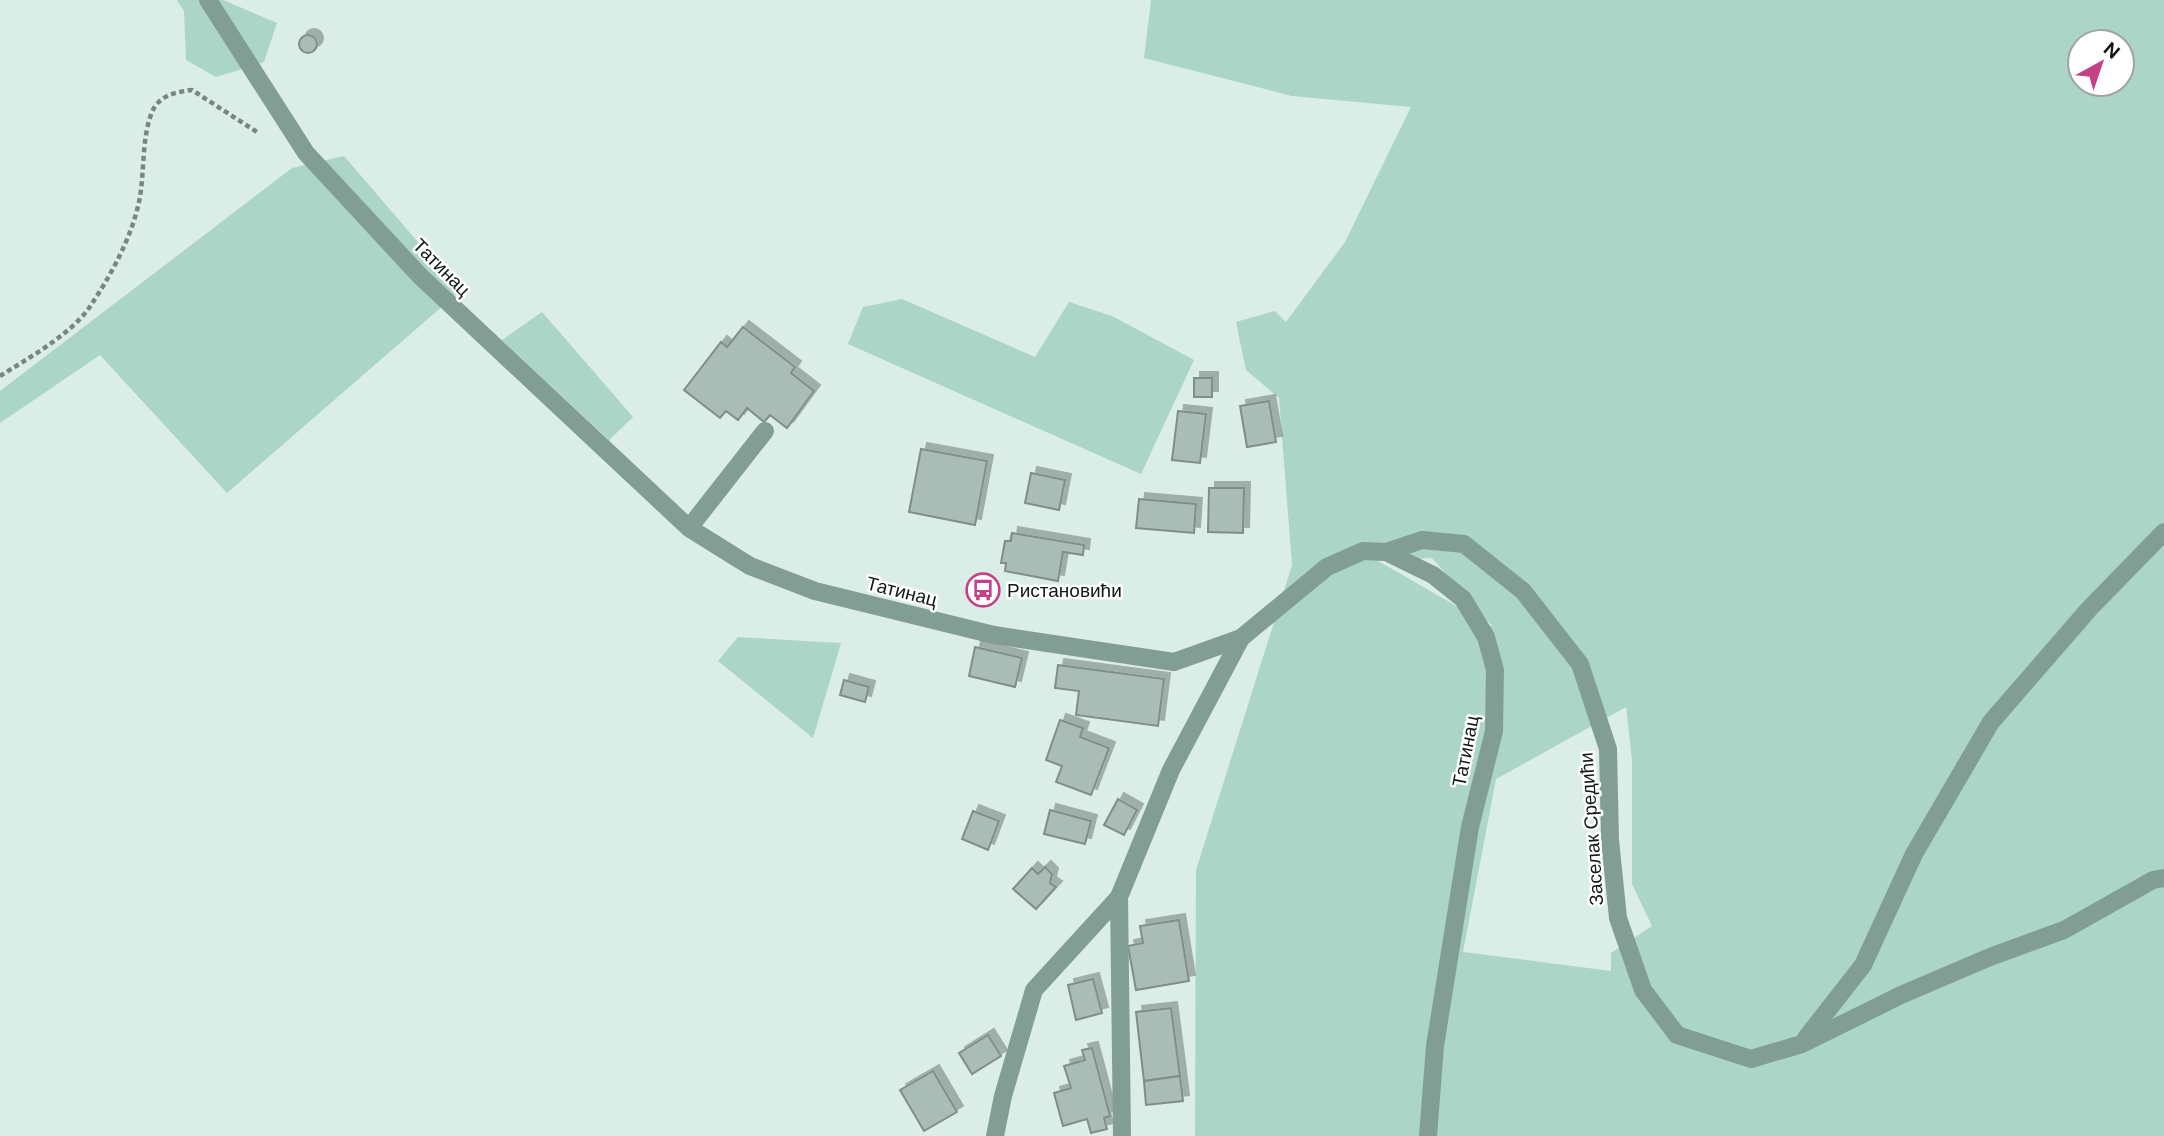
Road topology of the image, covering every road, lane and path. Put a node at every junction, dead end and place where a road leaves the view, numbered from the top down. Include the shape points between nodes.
1 (208, 0) edge
2 (306, 153) junction
3 (0, 376) edge
4 (765, 430) dead end
5 (688, 528) junction
6 (2164, 533) edge
7 (1386, 552) junction
8 (1241, 638) junction
9 (2164, 878) edge
10 (1119, 897) junction
11 (1802, 1044) junction
12 (995, 1136) edge
13 (1122, 1136) edge
14 (1428, 1136) edge

1 - 2 street, Татинац
2 - 3 path via 256,132 192,90 170,93 153,110 139,203 114,267 87,311 45,347
2 - 5 street, Татинац via 419,276
4 - 5 street
5 - 8 street, Татинац via 750,566 815,591 993,635 1174,662
6 - 11 street via 2089,609 1991,722 1914,855 1863,965
7 - 8 street, Татинац via 1363,551 1327,567
7 - 11 street, Заселак Средићи via 1422,540 1464,544 1523,591 1580,664 1608,749 1618,918 1643,990 1677,1035 1751,1059
7 - 14 street, Татинац via 1433,575 1463,599 1486,637 1495,670 1494,731 1466,854 1435,1046
8 - 10 street, Татинац via 1171,770
9 - 11 street, Заселак Средићи via 2152,880 2064,930 1901,995
10 - 12 street, Татинац via 1034,990
10 - 13 street, Татинац

